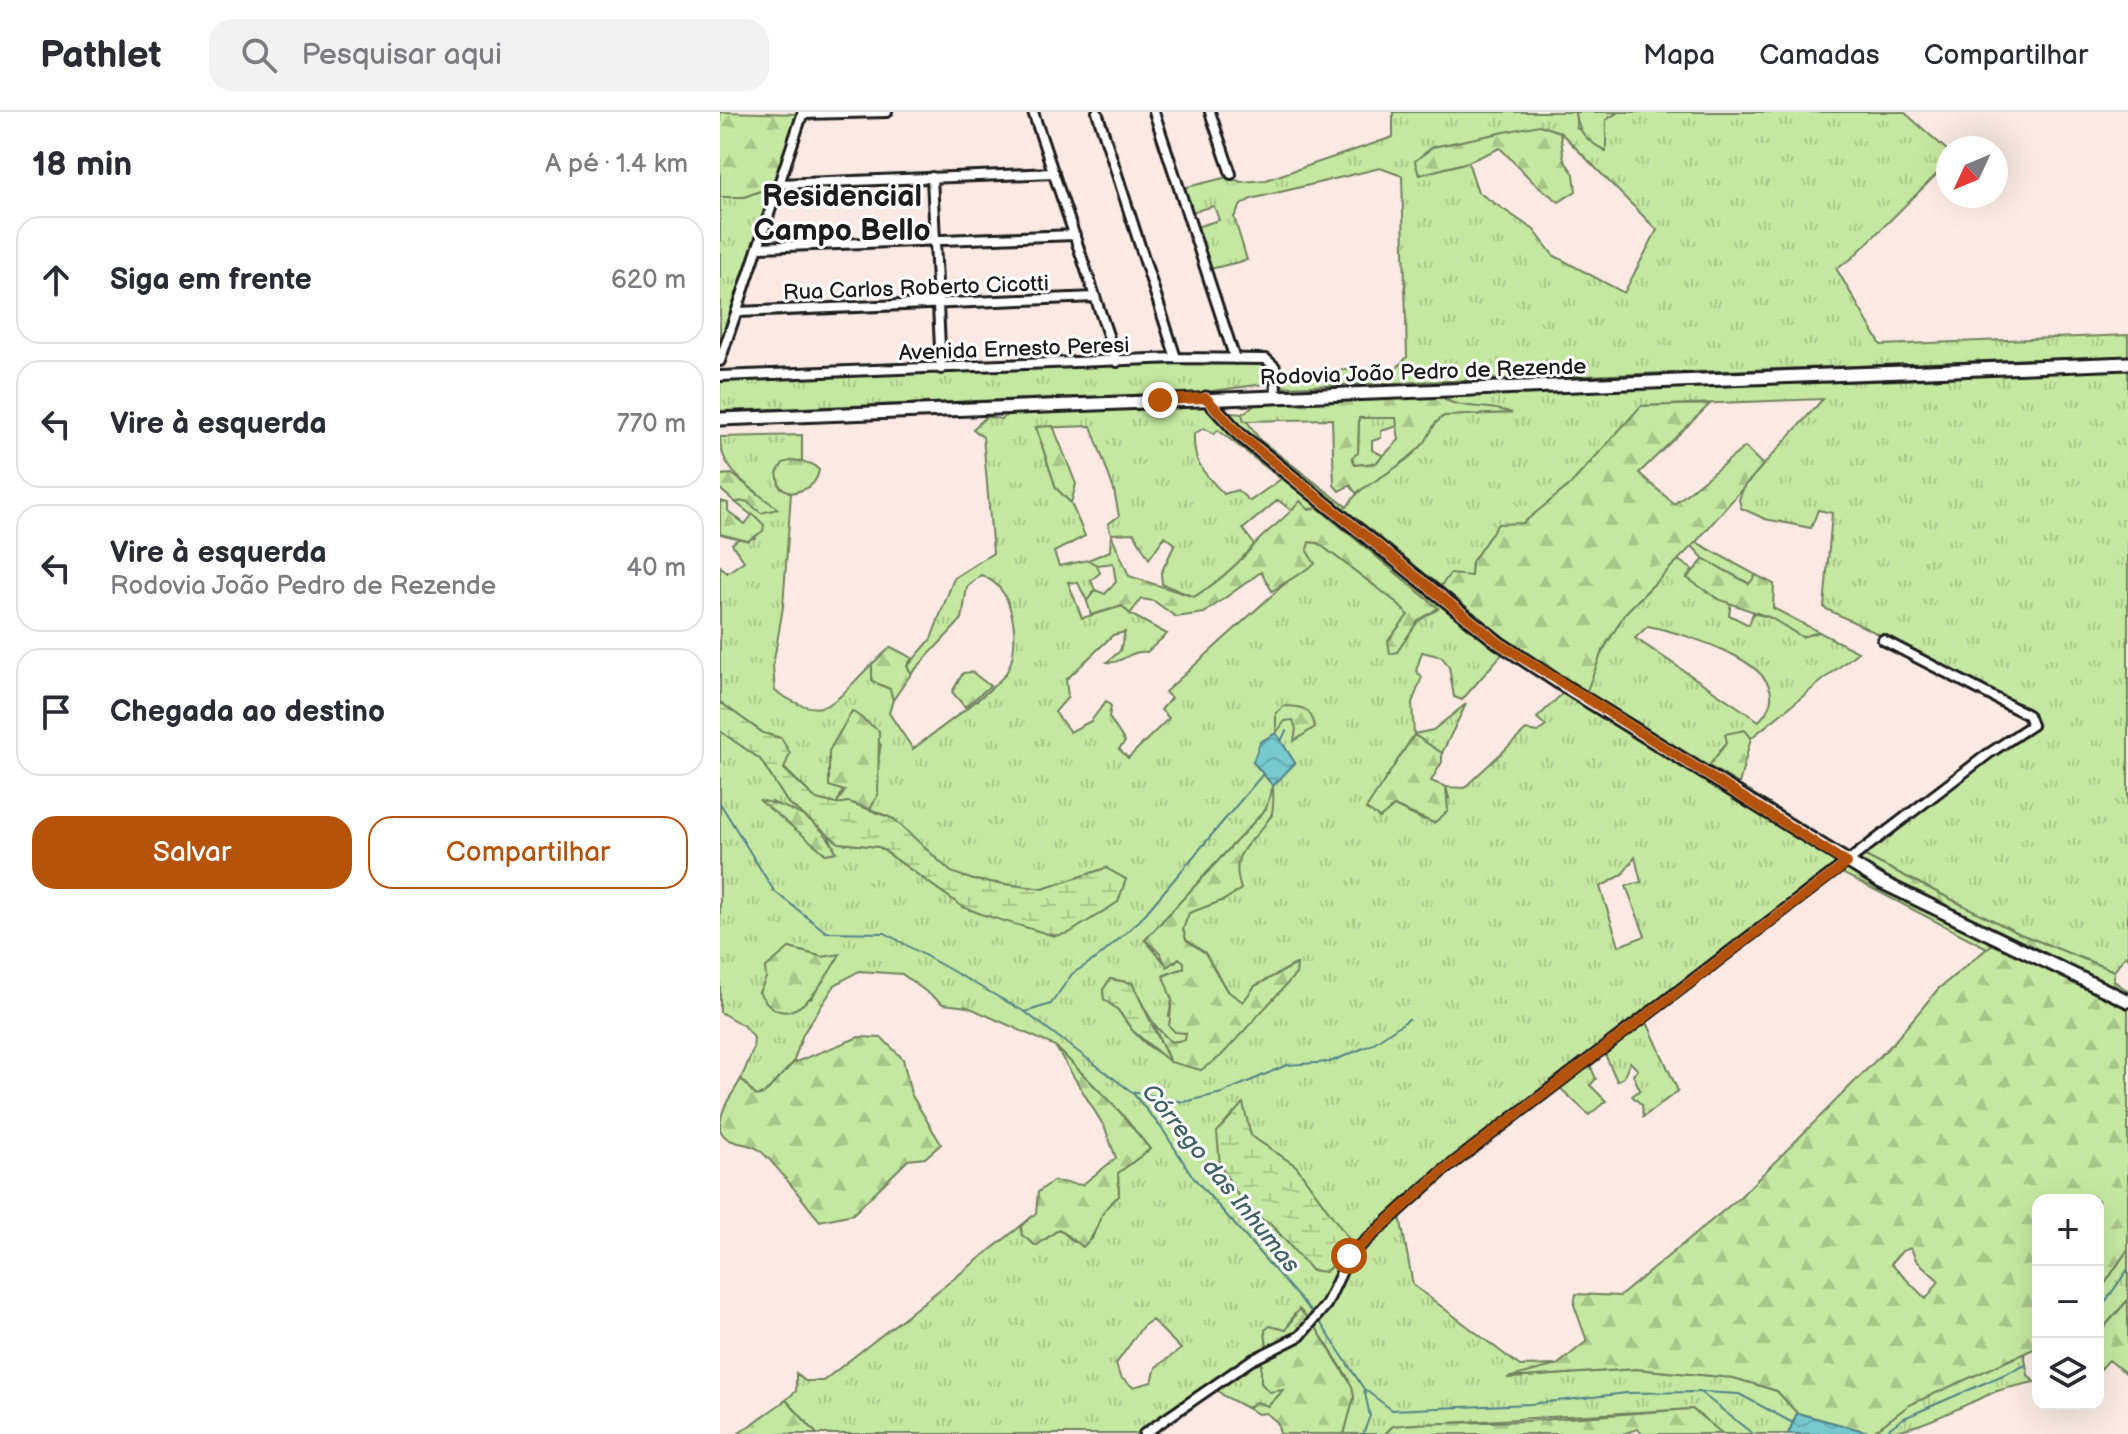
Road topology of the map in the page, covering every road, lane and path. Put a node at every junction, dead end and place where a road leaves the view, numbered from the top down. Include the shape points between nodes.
1 (887, 112) edge
2 (1033, 112) edge
3 (1097, 112) edge
4 (1154, 112) edge
5 (1210, 112) edge
6 (802, 113) edge
7 (1054, 173) junction
8 (1231, 174) dead end
9 (932, 177) junction
10 (779, 184) junction
11 (1075, 235) junction
12 (937, 240) junction
13 (760, 247) junction
14 (1095, 297) junction
15 (939, 306) junction
16 (738, 312) junction
17 (1176, 358) junction
18 (1235, 359) junction
19 (720, 361) edge
20 (1117, 362) junction
21 (2128, 363) edge
22 (941, 369) junction
23 (720, 376) edge
24 (1276, 397) junction
25 (1206, 398) junction
26 (720, 419) edge
27 (1883, 640) dead end
28 (1847, 863) junction
29 (2128, 1001) edge
30 (1144, 1434) edge

1 - 6 street
2 - 7 street
3 - 17 street
4 - 18 street
5 - 8 street
6 - 10 street
7 - 9 street
7 - 11 street
9 - 10 street
9 - 12 street
10 - 13 street
11 - 12 street
11 - 14 street
12 - 13 street
12 - 15 street
13 - 16 street
14 - 15 street, Rua Carlos Roberto Cicotti
14 - 20 street
15 - 16 street, Rua Carlos Roberto Cicotti
15 - 22 street
16 - 19 street
17 - 18 street, Avenida Ernesto Peresi
17 - 20 street, Avenida Ernesto Peresi
18 - 24 street, Avenida Ernesto Peresi via 1273,363
20 - 22 street, Avenida Ernesto Peresi
21 - 24 main road, Rodovia João Pedro de Rezende
22 - 23 street, Avenida Ernesto Peresi
24 - 25 main road, Rodovia João Pedro de Rezende
25 - 26 main road, Rodovia João Pedro de Rezende
25 - 28 main road via 1240,435 1499,643
27 - 28 street via 1940,666 2028,715 2033,723
28 - 29 main road
28 - 30 street via 1443,1171 1349,1256 1326,1305 1300,1336 1250,1361

